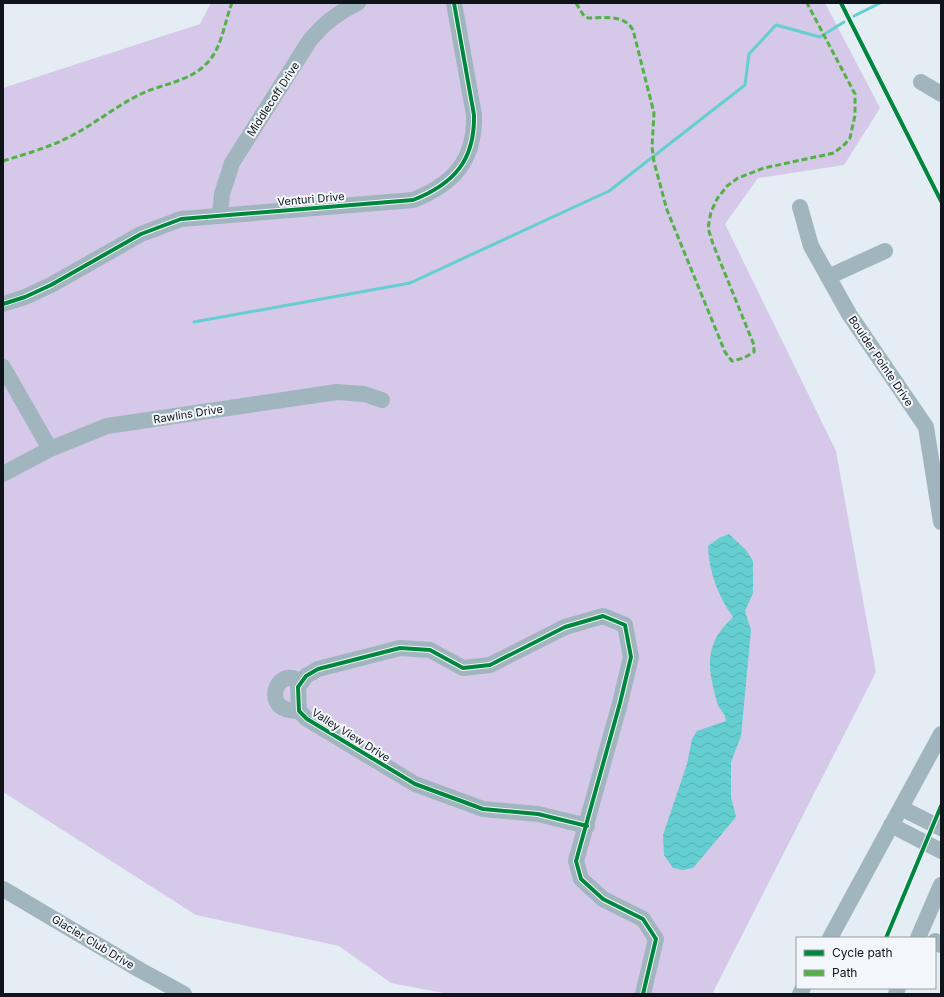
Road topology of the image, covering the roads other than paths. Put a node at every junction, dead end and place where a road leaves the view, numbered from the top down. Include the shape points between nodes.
1 (358, 3) edge
2 (454, 3) edge
3 (921, 82) dead end
4 (941, 94) edge
5 (800, 207) dead end
6 (220, 215) junction
7 (885, 251) dead end
8 (828, 278) junction
9 (3, 304) edge
10 (3, 367) edge
11 (382, 400) dead end
12 (50, 449) junction
13 (3, 474) edge
14 (941, 522) edge
15 (302, 681) junction
16 (299, 711) junction
17 (941, 734) edge
18 (900, 808) junction
19 (891, 825) junction
20 (586, 826) junction
21 (941, 828) edge
22 (941, 851) edge
23 (941, 885) edge
24 (3, 889) edge
25 (923, 936) edge
26 (831, 937) edge
27 (184, 994) edge
28 (642, 994) edge

1 - 6 street, Middlecoff Drive via 334,16 310,40 232,163 222,194
2 - 6 street, Venturi Drive via 474,115 474,130 467,156 450,180 440,188 413,200
3 - 4 street
5 - 8 street, Boulder Pointe Drive via 811,246
6 - 9 street, Venturi Drive via 181,219 162,225 141,234 51,285
7 - 8 street
8 - 14 street, Boulder Pointe Drive via 849,314 926,427
10 - 12 street
11 - 12 street, Rawlins Drive via 364,394 337,392 246,405 107,426
12 - 13 street, Rawlins Drive
15 - 16 street, Valley View Drive via 298,687
15 - 16 street via 292,678 282,680 274,694 275,700 283,708
15 - 20 street via 318,669 400,648 430,650 463,668 490,665 565,627 603,616 625,625 631,657
16 - 20 street, Valley View Drive via 307,719 415,784 483,809 538,814
17 - 18 street
18 - 19 street
18 - 21 street
19 - 22 street
19 - 26 street
20 - 28 street via 576,861 582,879 603,899 643,918 656,939
23 - 25 street
24 - 27 street, Glacier Club Drive

